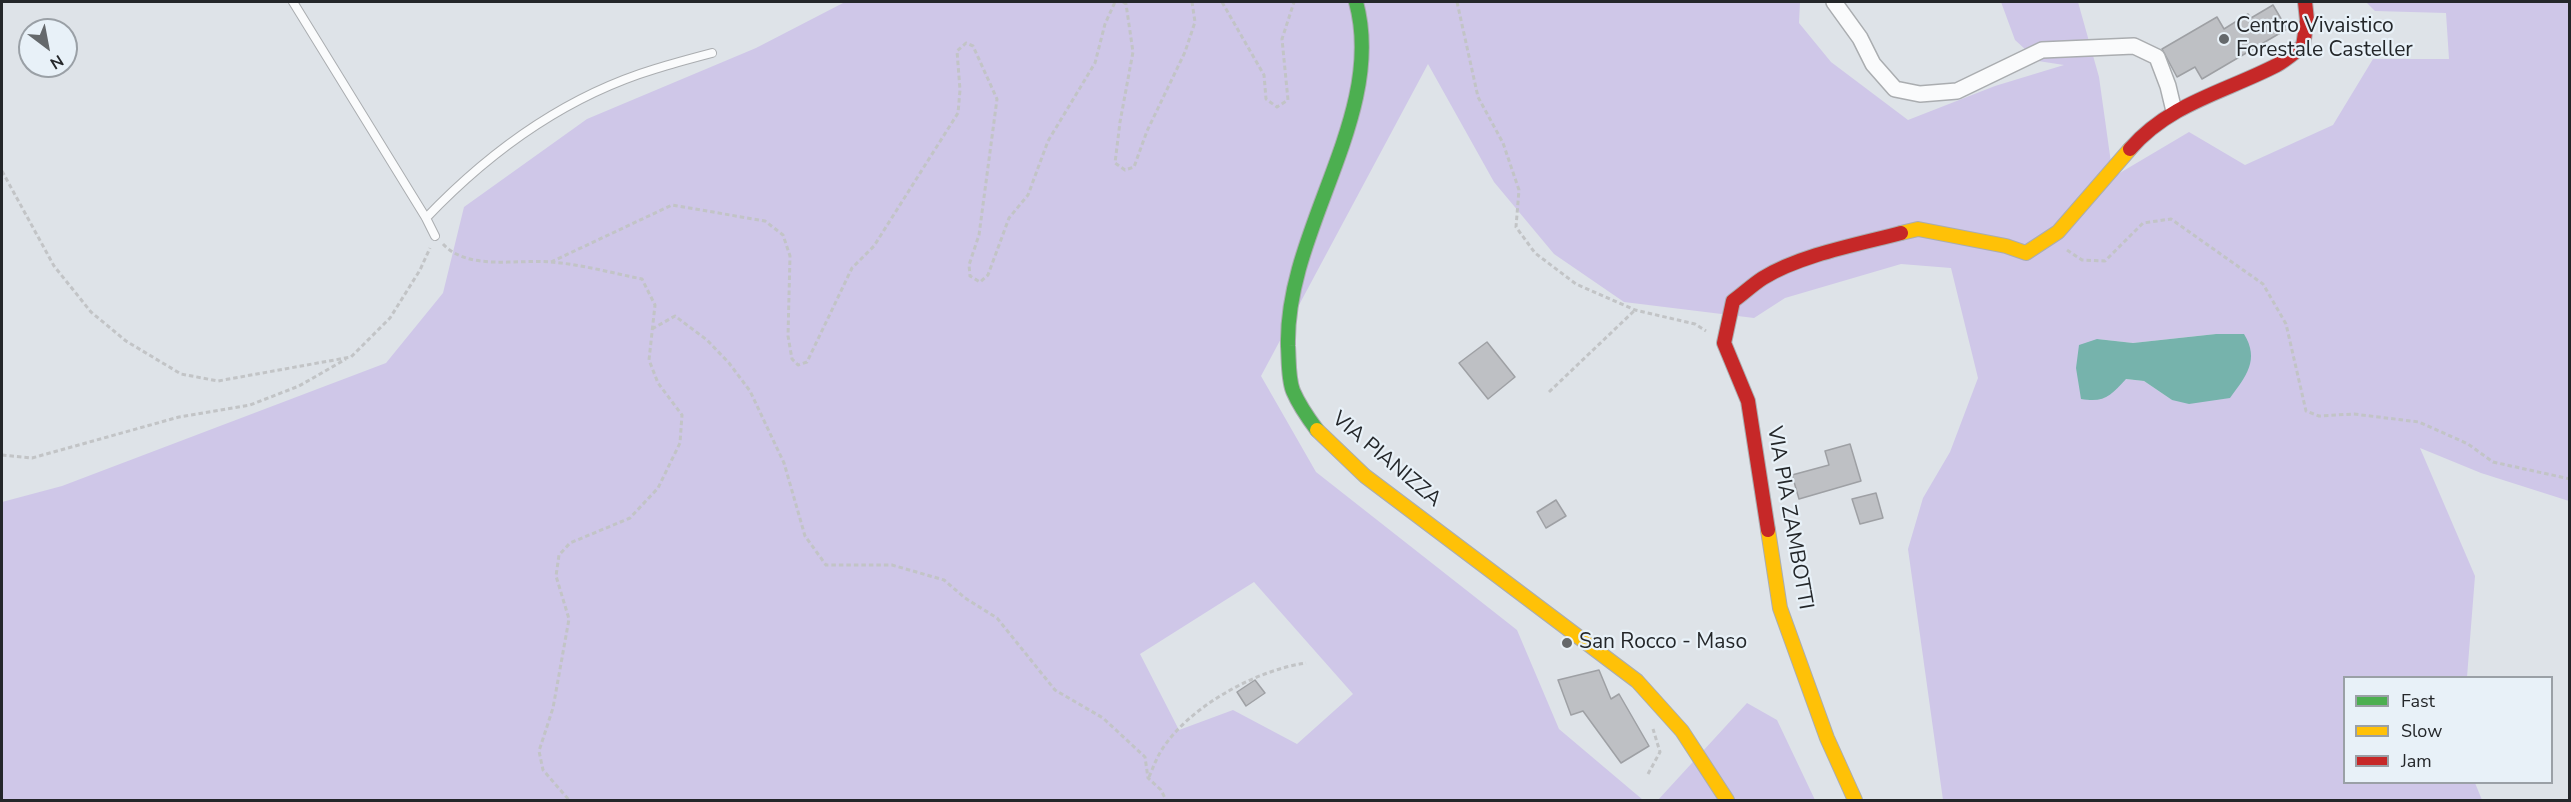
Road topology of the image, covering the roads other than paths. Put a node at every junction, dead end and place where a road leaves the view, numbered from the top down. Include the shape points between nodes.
1 (293, 2) edge
2 (1356, 2) edge
3 (1834, 2) edge
4 (2305, 2) edge
5 (712, 53) dead end
6 (2174, 111) junction
7 (426, 218) junction
8 (435, 236) road end
9 (1727, 801) edge
10 (1855, 801) edge

1 - 7 lane
2 - 9 street, VIA PIANIZZA via 1364,43 1362,77 1292,300 1287,341 1293,391 1314,428 1355,467 1621,668 1652,697 1701,756
3 - 6 street via 1873,64 1895,89 1920,94 1957,91 2042,51 2134,46 2157,57
4 - 6 street via 2303,46 2279,63
5 - 7 lane via 643,73 537,124 493,154
6 - 10 street, VIA PIA ZAMBOTTI via 2146,131 2058,232 2026,253 1918,229 1833,250 1763,278 1732,301 1724,343 1748,401 1780,608 1827,738
7 - 8 lane

